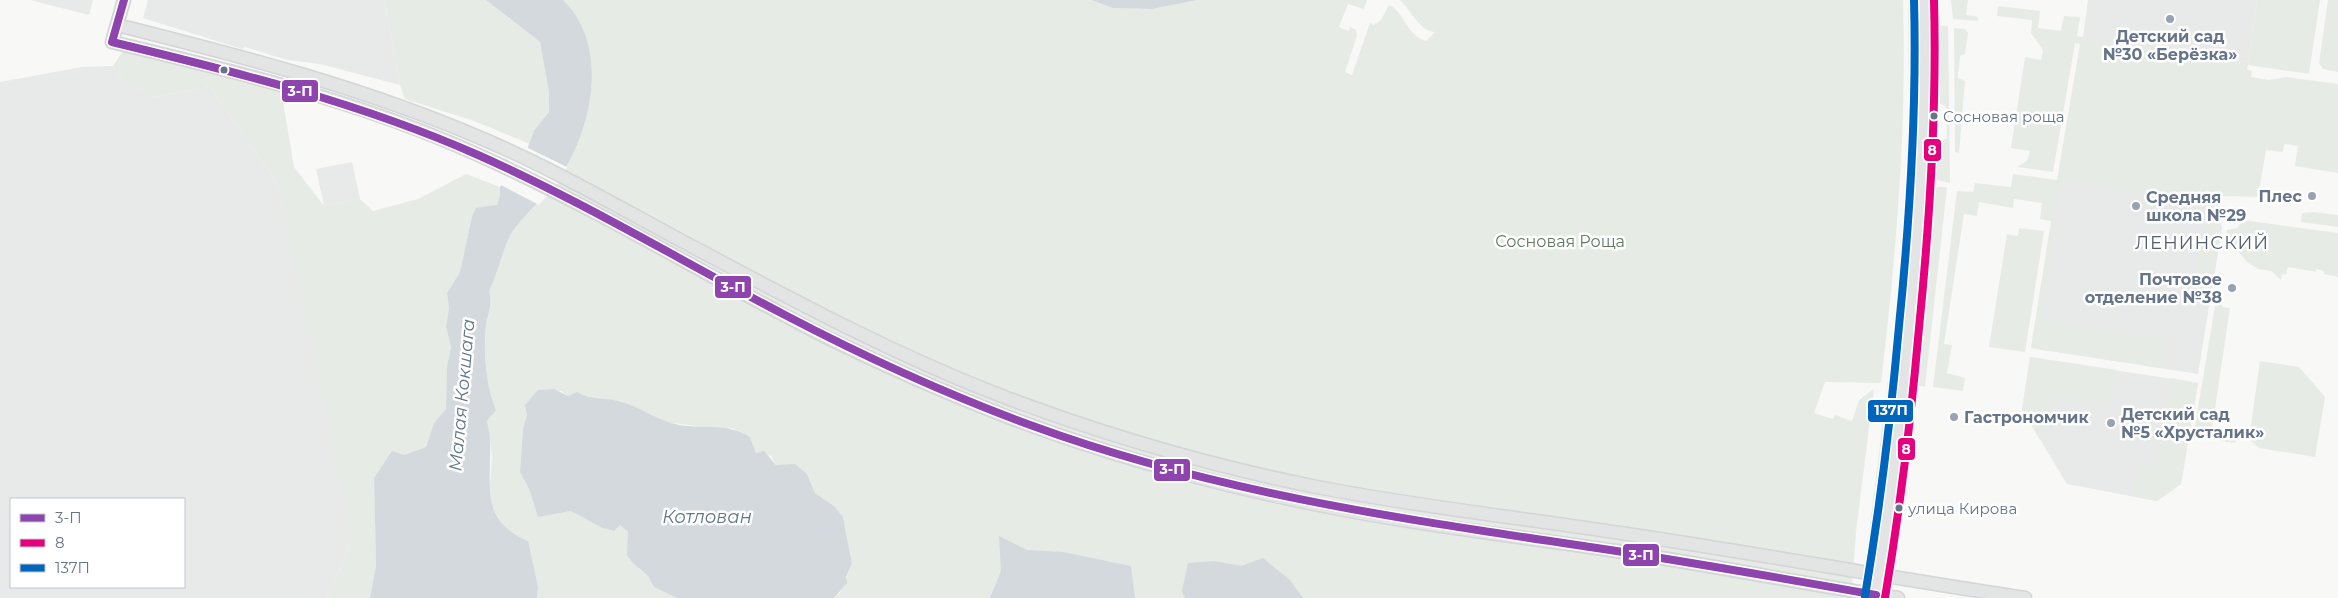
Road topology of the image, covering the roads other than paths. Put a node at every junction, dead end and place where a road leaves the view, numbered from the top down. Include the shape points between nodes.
1 (124, 0) edge
2 (1924, 0) edge
3 (117, 25) junction
4 (1879, 576) junction
5 (1876, 596) edge
6 (1898, 598) edge
7 (2025, 598) edge

1 - 3 main road
2 - 4 main road via 1924,115 1915,256 1903,389
3 - 4 main road via 238,55 396,104 448,125 565,178 832,320 929,366 1008,398 1155,448 1256,474 1391,500 1628,534
3 - 5 main road via 112,42 285,86 442,139 552,190 825,336 923,382 1036,427 1152,464 1313,504 1627,552
4 - 5 main road
4 - 7 main road
5 - 6 main road

